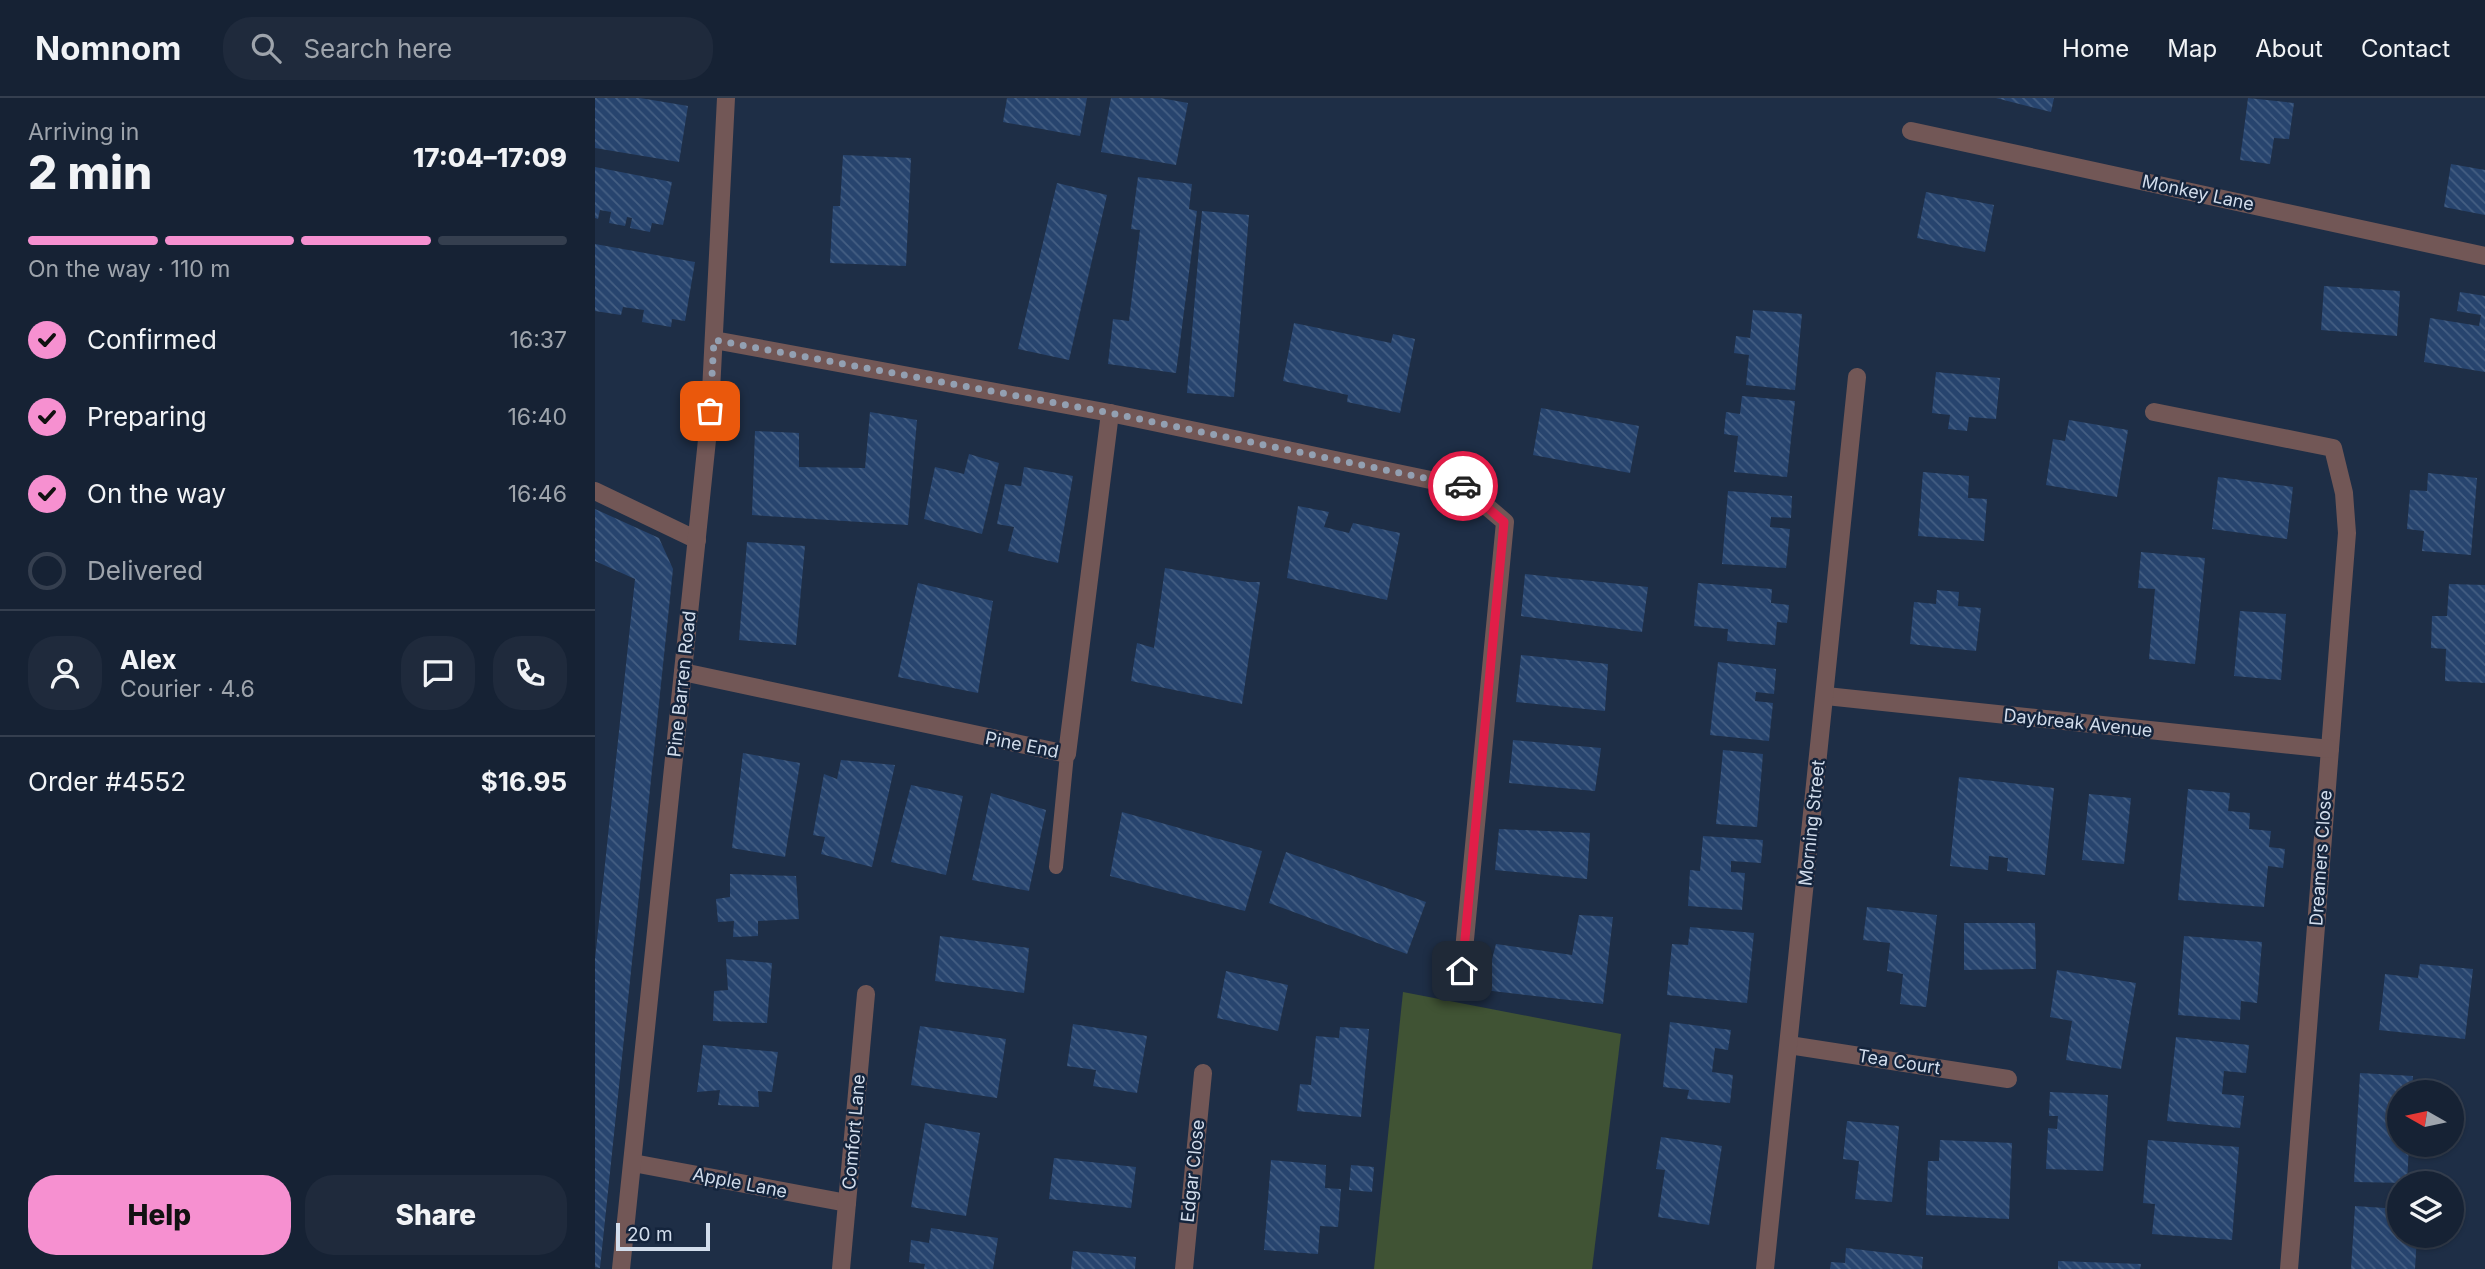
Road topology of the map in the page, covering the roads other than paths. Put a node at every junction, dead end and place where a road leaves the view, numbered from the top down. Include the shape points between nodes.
1 (726, 98) edge
2 (1911, 131) dead end
3 (2485, 256) edge
4 (714, 340) junction
5 (1857, 377) dead end
6 (2154, 412) dead end
7 (1110, 413) junction
8 (595, 491) edge
9 (697, 540) junction
10 (683, 672) junction
11 (1825, 696) junction
12 (2330, 749) junction
13 (1067, 754) junction
14 (1056, 867) dead end
15 (1462, 971) dead end
16 (866, 994) dead end
17 (1789, 1045) junction
18 (1203, 1073) dead end
19 (2008, 1079) dead end
20 (633, 1163) junction
21 (847, 1203) junction
22 (621, 1269) edge
23 (841, 1269) edge
24 (1184, 1269) edge
25 (1765, 1269) edge
26 (2289, 1269) edge

1 - 4 street, Pine Barren Road
2 - 3 street, Monkey Lane
4 - 7 street
4 - 9 street, Pine Barren Road
5 - 11 street, Morning Street
6 - 12 street, Dreamers Close via 2333,448 2344,493 2347,533
7 - 13 street, Pine End
7 - 15 street via 1464,487 1504,522
8 - 9 street
9 - 10 street, Pine Barren Road
10 - 13 street, Pine End
10 - 20 street, Pine Barren Road
11 - 12 street, Daybreak Avenue
11 - 17 street, Morning Street
12 - 26 street, Dreamers Close
13 - 14 lane
16 - 21 street, Comfort Lane
17 - 19 street, Tea Court
17 - 25 street, Morning Street
18 - 24 street, Edgar Close
20 - 21 street, Apple Lane
20 - 22 street, Pine Barren Road
21 - 23 street, Comfort Lane

